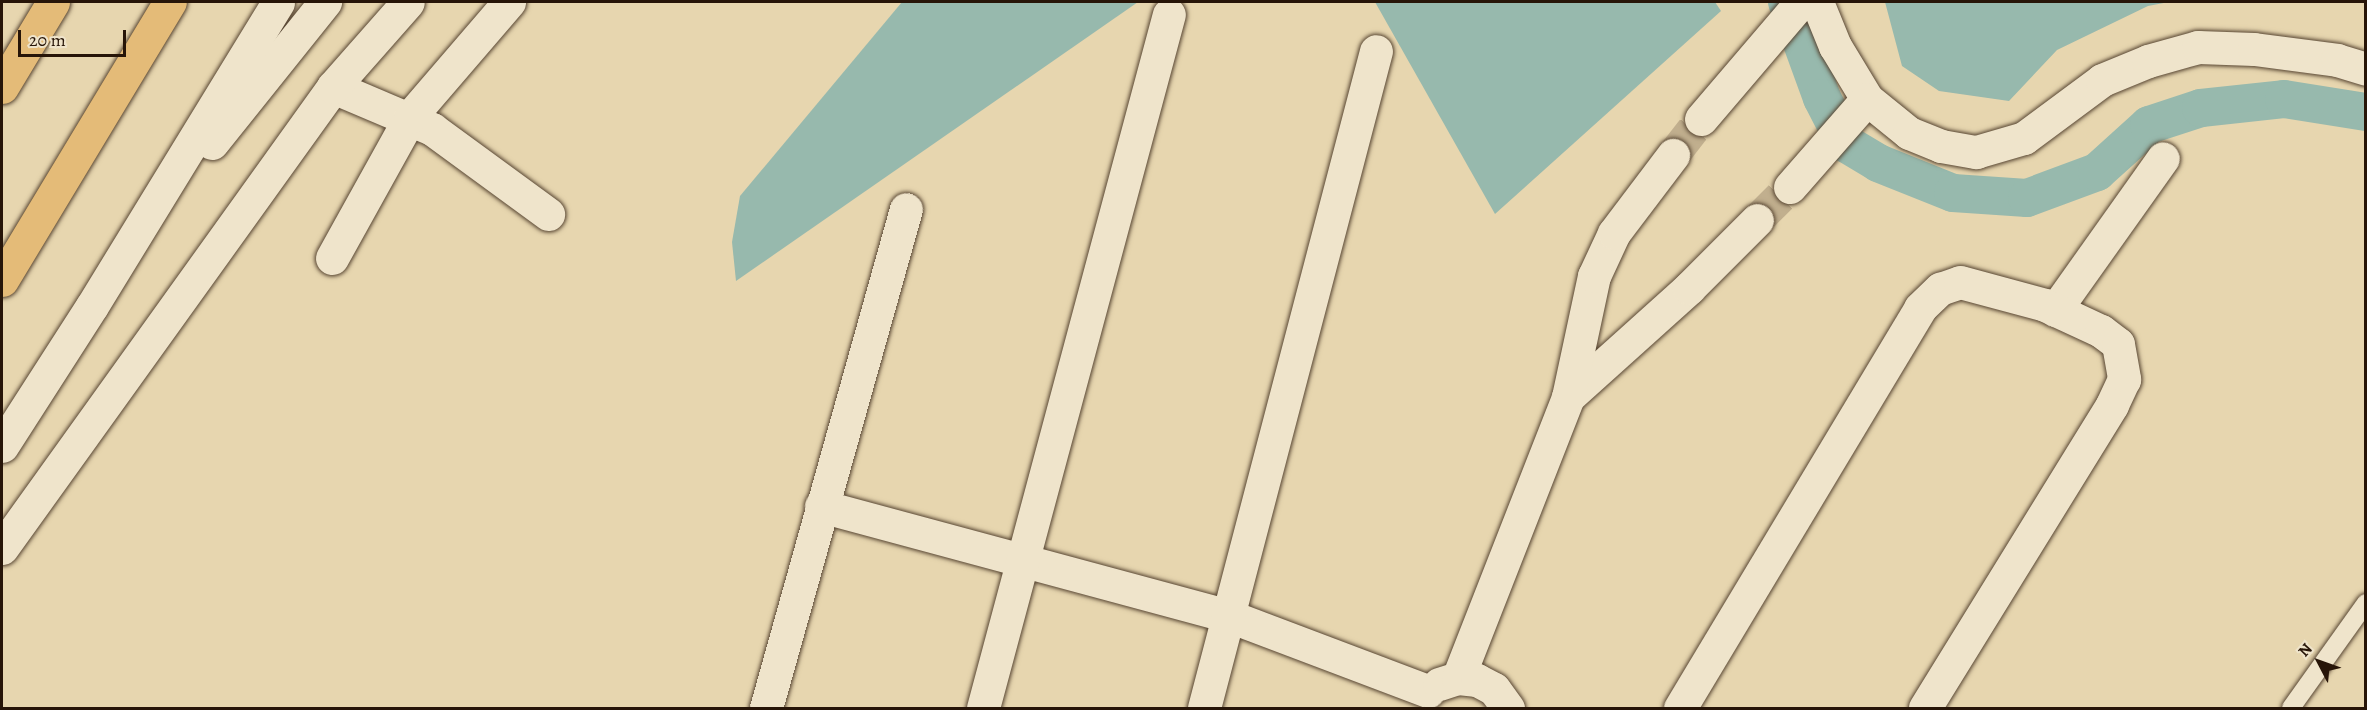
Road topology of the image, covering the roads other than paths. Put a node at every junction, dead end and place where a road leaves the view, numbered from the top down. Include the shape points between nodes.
1 (53, 2) edge
2 (170, 2) edge
3 (278, 2) edge
4 (325, 2) edge
5 (408, 2) edge
6 (509, 2) edge
7 (1805, 3) edge
8 (1170, 14) dead end
9 (1376, 51) dead end
10 (2366, 69) edge
11 (2, 87) edge
12 (333, 87) junction
13 (1860, 108) junction
14 (410, 117) junction
15 (1701, 119) tunnel mouth
16 (1673, 155) tunnel mouth
17 (2163, 158) dead end
18 (1796, 180) tunnel mouth
19 (906, 209) dead end
20 (548, 214) dead end
21 (1757, 220) tunnel mouth
22 (332, 258) dead end
23 (2, 280) edge
24 (92, 306) junction
25 (2055, 310) junction
26 (1568, 397) junction
27 (2, 446) edge
28 (821, 506) junction
29 (2, 548) edge
30 (1023, 558) junction
31 (2366, 603) edge
32 (1229, 616) junction
33 (1458, 678) junction
34 (1422, 700) edge
35 (766, 708) edge
36 (983, 708) edge
37 (1204, 708) edge
38 (1508, 708) edge
39 (1680, 708) edge
40 (1925, 708) edge
41 (2291, 708) edge

1 - 11 main road
2 - 23 main road
3 - 24 street
4 - 24 street via 188,173
5 - 12 street
6 - 14 street
7 - 13 street via 1835,46
7 - 15 street
8 - 30 street
9 - 32 street
10 - 13 street via 2337,60 2254,49 2198,47 2148,61 2102,80 2024,138 1976,152 1941,146
12 - 14 street
12 - 29 street
13 - 18 street
14 - 20 street
14 - 22 street
16 - 26 street via 1614,232 1594,276
17 - 25 street
19 - 28 street
21 - 26 street via 1689,288
24 - 27 street
25 - 39 street via 1960,282 1940,289 1920,308
25 - 40 street via 2118,344 2124,378 2112,405
26 - 33 street
28 - 30 street
28 - 35 street
30 - 32 street
30 - 36 street
31 - 41 lane
32 - 34 street
32 - 37 street
33 - 34 street
33 - 38 street via 1477,680 1494,689

